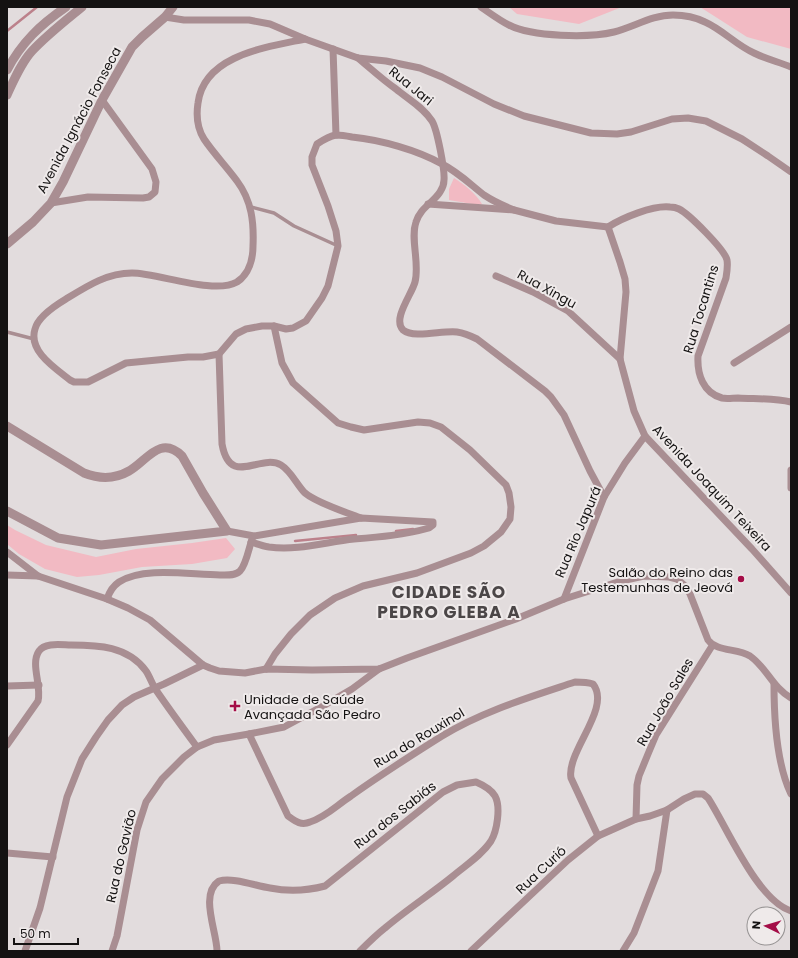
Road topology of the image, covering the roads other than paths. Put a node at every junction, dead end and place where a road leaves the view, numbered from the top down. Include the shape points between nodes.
1 (66, 7) edge
2 (82, 7) edge
3 (173, 7) edge
4 (480, 7) edge
5 (164, 16) junction
6 (305, 39) junction
7 (333, 49) junction
8 (358, 58) junction
9 (791, 67) edge
10 (7, 70) edge
11 (7, 95) edge
12 (102, 100) junction
13 (336, 135) junction
14 (442, 164) junction
15 (791, 172) edge
16 (51, 203) junction
17 (428, 204) junction
18 (251, 207) junction
19 (514, 210) junction
20 (608, 228) junction
21 (7, 244) edge
22 (338, 246) junction
23 (496, 276) dead end
24 (274, 326) junction
25 (791, 327) edge
26 (7, 332) edge
27 (34, 339) junction
28 (219, 354) junction
29 (620, 359) junction
30 (734, 363) dead end
31 (791, 402) edge
32 (7, 426) edge
33 (645, 436) junction
34 (791, 470) edge
35 (791, 488) edge
36 (604, 496) junction
37 (7, 512) edge
38 (361, 518) junction
39 (227, 531) junction
40 (252, 539) junction
41 (7, 552) edge
42 (7, 575) edge
43 (38, 576) junction
44 (791, 593) edge
45 (564, 599) junction
46 (106, 600) junction
47 (712, 646) junction
48 (203, 665) junction
49 (266, 669) junction
50 (380, 669) junction
51 (774, 684) junction
52 (39, 685) junction
53 (7, 686) edge
54 (155, 688) junction
55 (791, 698) edge
56 (249, 734) junction
57 (7, 745) edge
58 (197, 747) junction
59 (791, 794) edge
60 (667, 810) junction
61 (636, 819) junction
62 (598, 836) junction
63 (7, 853) edge
64 (53, 858) junction
65 (791, 911) edge
66 (25, 951) edge
67 (112, 951) edge
68 (218, 951) edge
69 (360, 951) edge
70 (471, 951) edge
71 (623, 951) edge

1 - 10 street via 50,18 23,44
2 - 11 street via 32,52
3 - 5 street, Avenida Ignácio Fonseca
4 - 9 street via 510,26 523,30 580,35 615,32 658,17 690,17 706,22 754,53
5 - 6 street via 184,20 249,20 270,24
5 - 12 street, Avenida Ignácio Fonseca via 132,47
6 - 7 street
6 - 18 street via 231,59 205,82 199,94 199,128 205,140 237,180
7 - 8 street
7 - 13 street
8 - 14 street, Rua Jari via 427,114 435,129
8 - 15 street via 386,60 420,68 524,116 591,133 631,132 672,118 706,121 742,139
12 - 16 street, Avenida Ignácio Fonseca
12 - 16 street via 152,169 156,182 155,192 143,198 88,198
13 - 14 street via 383,142
13 - 22 street via 317,144 312,165 328,206
14 - 17 street, Rua Jari via 442,187 434,200
14 - 19 street via 459,174 484,195
16 - 21 street, Avenida Ignácio Fonseca
17 - 19 street
17 - 36 street, Rua Jari via 417,217 415,224 415,281 400,315 400,326 410,333 457,332 477,339 545,391 564,416
18 - 22 lane via 274,214
18 - 27 street via 254,229 253,254 249,269 237,282 227,285 206,285 132,273 109,276 57,304 38,322 34,330
19 - 20 street via 556,221
20 - 29 street, Avenida Joaquim Teixeira via 625,279
20 - 31 street, Rua Tocantins via 616,222 658,206 678,208 686,214 725,254 728,268 698,356 697,365 701,381 712,393 722,398
22 - 24 street via 328,286 313,312 293,328
23 - 29 street, Rua Xingu via 568,311
24 - 28 street via 246,329 236,334
24 - 49 street via 282,363 293,384 338,423 364,430 418,422 441,427 470,450 506,485 511,507 510,519 501,532 471,554 417,573 363,586 335,598 310,615 291,634
25 - 30 street
26 - 27 lane
27 - 28 street via 41,355 74,382 88,382 126,363
28 - 38 street via 222,444 230,463 242,467 268,463 281,465 310,496
29 - 33 street, Avenida Joaquim Teixeira via 634,411
32 - 39 street via 94,477 109,477 127,472 158,449 177,451
33 - 36 street, Rua Rio Japurá via 624,463
33 - 44 street, Avenida Joaquim Teixeira
34 - 35 street
36 - 45 street, Rua Rio Japurá
37 - 39 street via 58,538 101,545
38 - 40 street
38 - 40 street via 425,521 433,522 433,525 422,530 391,536 283,548 269,547
39 - 40 street
40 - 46 street via 243,566 236,574 151,573 136,576 118,582
41 - 43 street
42 - 43 street
43 - 46 street
45 - 47 street via 644,576 677,579 690,594
45 - 50 street
46 - 48 street via 150,620
47 - 51 street via 748,655 759,664
47 - 61 street, Rua João Sales via 656,735 639,776
48 - 49 street via 245,673
48 - 54 street
49 - 50 street
50 - 56 street, Rua do Gavião via 352,689 295,722
51 - 55 street
51 - 59 street via 774,716 782,774
52 - 53 street
52 - 54 street via 36,658 40,649 55,644 106,647 120,651 138,662
52 - 57 street via 38,702
54 - 58 street
54 - 64 street via 122,705 108,720 82,758 67,796
56 - 58 street, Rua do Gavião via 214,740
56 - 62 street, Rua do Rouxinol via 288,816 296,822 309,823 325,815 444,735 483,714 584,681 593,684 599,694 570,772
58 - 67 street, Rua do Gavião via 162,779 146,802 137,830
60 - 61 street, Rua Curió
60 - 65 street, Rua Curió via 695,794 703,794 708,798 751,873 771,897
60 - 71 street via 658,871 634,933
61 - 62 street, Rua Curió
62 - 70 street, Rua Curió via 568,860
63 - 64 street
64 - 66 street
68 - 69 street, Rua dos Sabiás via 210,895 212,888 219,881 230,880 271,889 295,891 325,886 443,792 468,783 476,782 482,785 495,797 497,804 498,819 491,841 480,854 384,928

